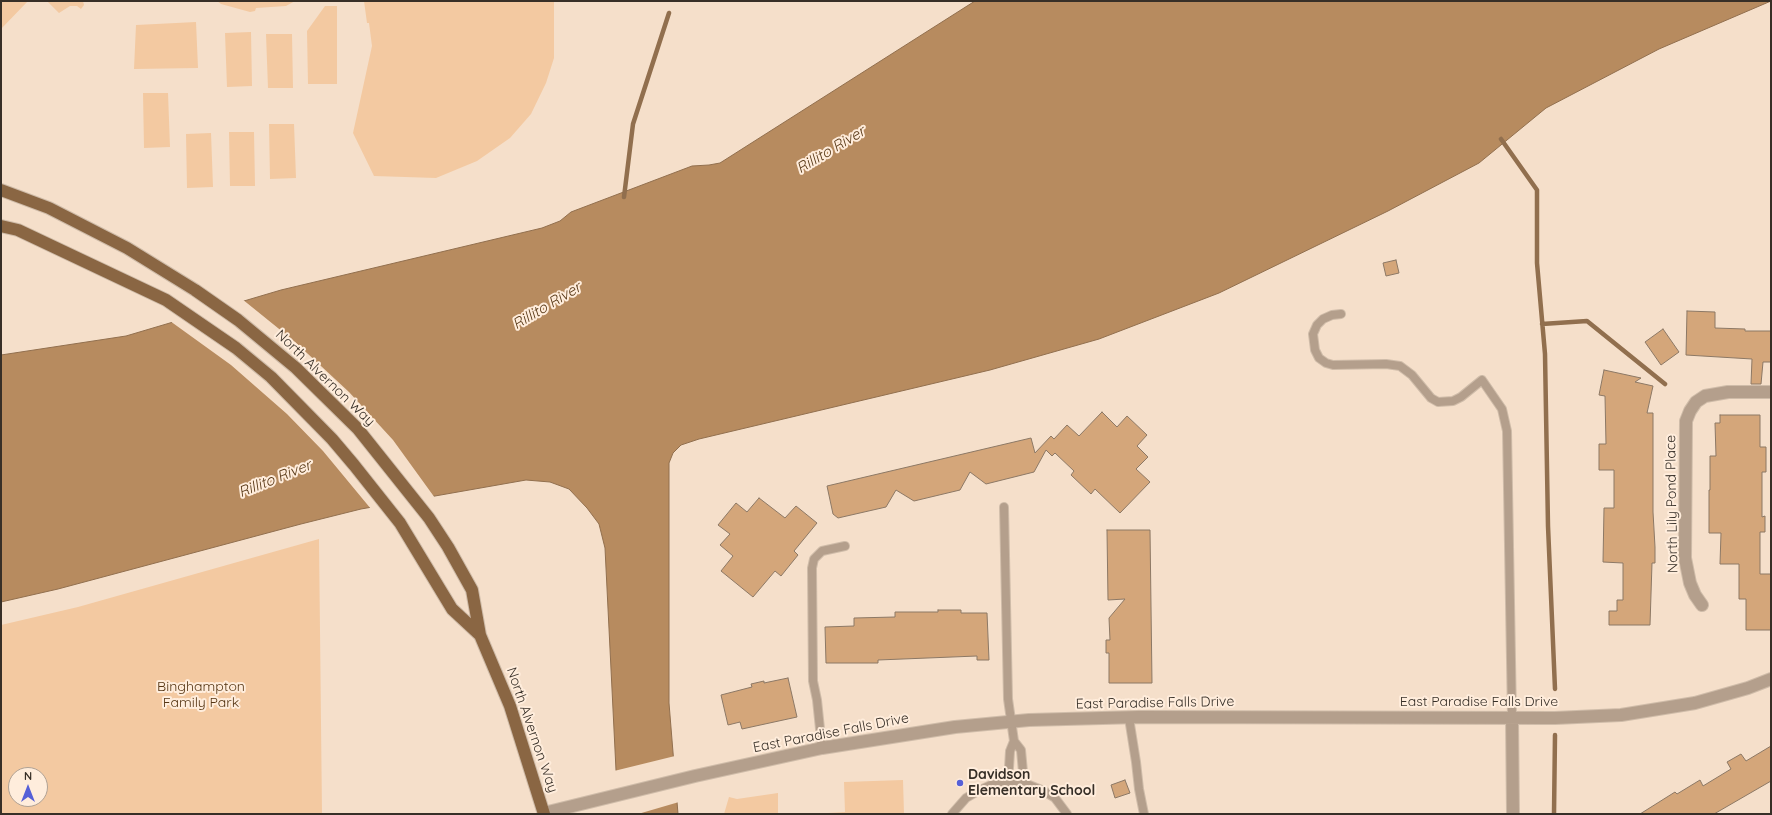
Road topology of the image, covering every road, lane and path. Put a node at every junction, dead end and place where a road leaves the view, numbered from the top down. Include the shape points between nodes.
1 (1, 190) edge
2 (1, 226) edge
3 (1341, 314) dead end
4 (1771, 392) edge
5 (1004, 507) dead end
6 (844, 546) dead end
7 (1702, 605) dead end
8 (480, 635) junction
9 (1771, 679) edge
10 (1512, 717) junction
11 (1129, 718) junction
12 (1011, 722) junction
13 (1014, 742) junction
14 (822, 748) junction
15 (1002, 783) junction
16 (1024, 783) junction
17 (544, 814) edge
18 (952, 814) edge
19 (1067, 814) edge
20 (1144, 814) edge
21 (1513, 814) edge

1 - 8 main road, North Alvernon Way via 49,208 127,248 195,290 266,342 328,397 377,451 448,547 472,590
2 - 8 main road, North Alvernon Way via 18,230 166,300 236,348 271,377 354,465 400,523 452,610
3 - 10 lane via 1323,319 1313,334 1315,350 1319,358 1326,363 1400,366 1438,402 1453,401 1461,397 1482,380 1502,409 1507,431
4 - 7 street, North Lily Pond Place via 1716,393 1696,402 1690,411 1685,429 1685,558 1690,583
5 - 12 lane via 1007,672
6 - 14 lane via 817,554 812,568 813,681
8 - 17 main road, North Alvernon Way via 510,706
9 - 10 street, East Paradise Falls Drive via 1695,703 1644,712 1591,717
10 - 11 street, East Paradise Falls Drive
10 - 21 street
11 - 12 street, East Paradise Falls Drive
11 - 20 lane
12 - 13 lane
12 - 14 street, East Paradise Falls Drive via 955,727
13 - 15 lane via 1010,751 1009,768
13 - 16 lane via 1021,750
14 - 17 street, East Paradise Falls Drive via 695,776
15 - 16 lane
15 - 18 lane via 966,798
16 - 19 lane via 1050,794

